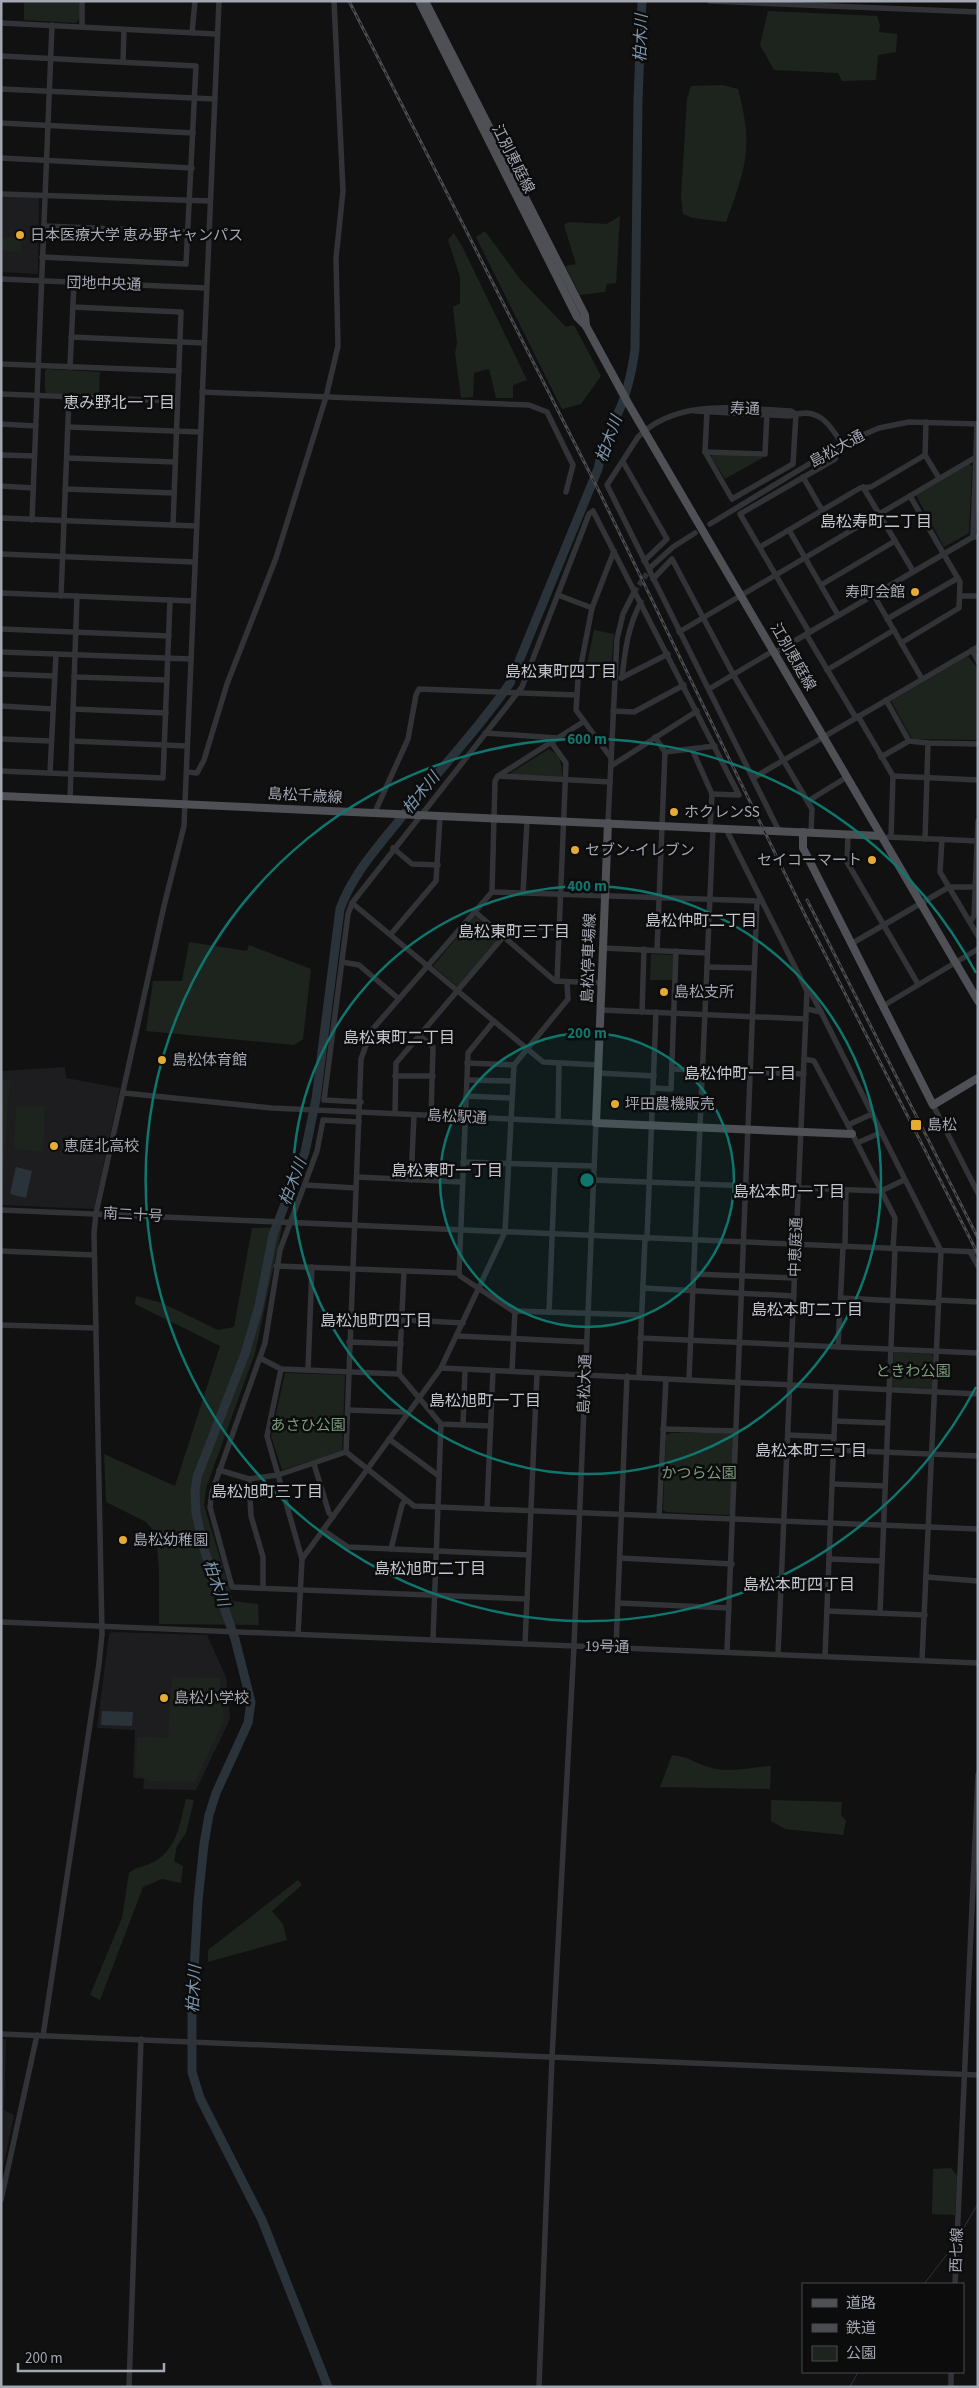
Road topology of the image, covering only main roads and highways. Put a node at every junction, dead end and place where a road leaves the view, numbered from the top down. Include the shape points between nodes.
1 (419, 1) edge
2 (425, 1) edge
3 (586, 326) junction
4 (1, 796) edge
5 (608, 823) junction
6 (807, 833) junction
7 (881, 836) junction
8 (978, 1001) edge
9 (978, 1078) edge
10 (852, 1134) road end

1 - 3 main road, 江別恵庭線 via 577,317
2 - 3 main road, 江別恵庭線 via 585,315
3 - 7 main road, 江別恵庭線 via 628,404
4 - 5 main road, 島松千歳線
5 - 6 main road
5 - 10 main road, 島松停車場線 via 596,1123
6 - 7 main road
6 - 9 main road via 803,848 932,1104
7 - 8 main road, 江別恵庭線

